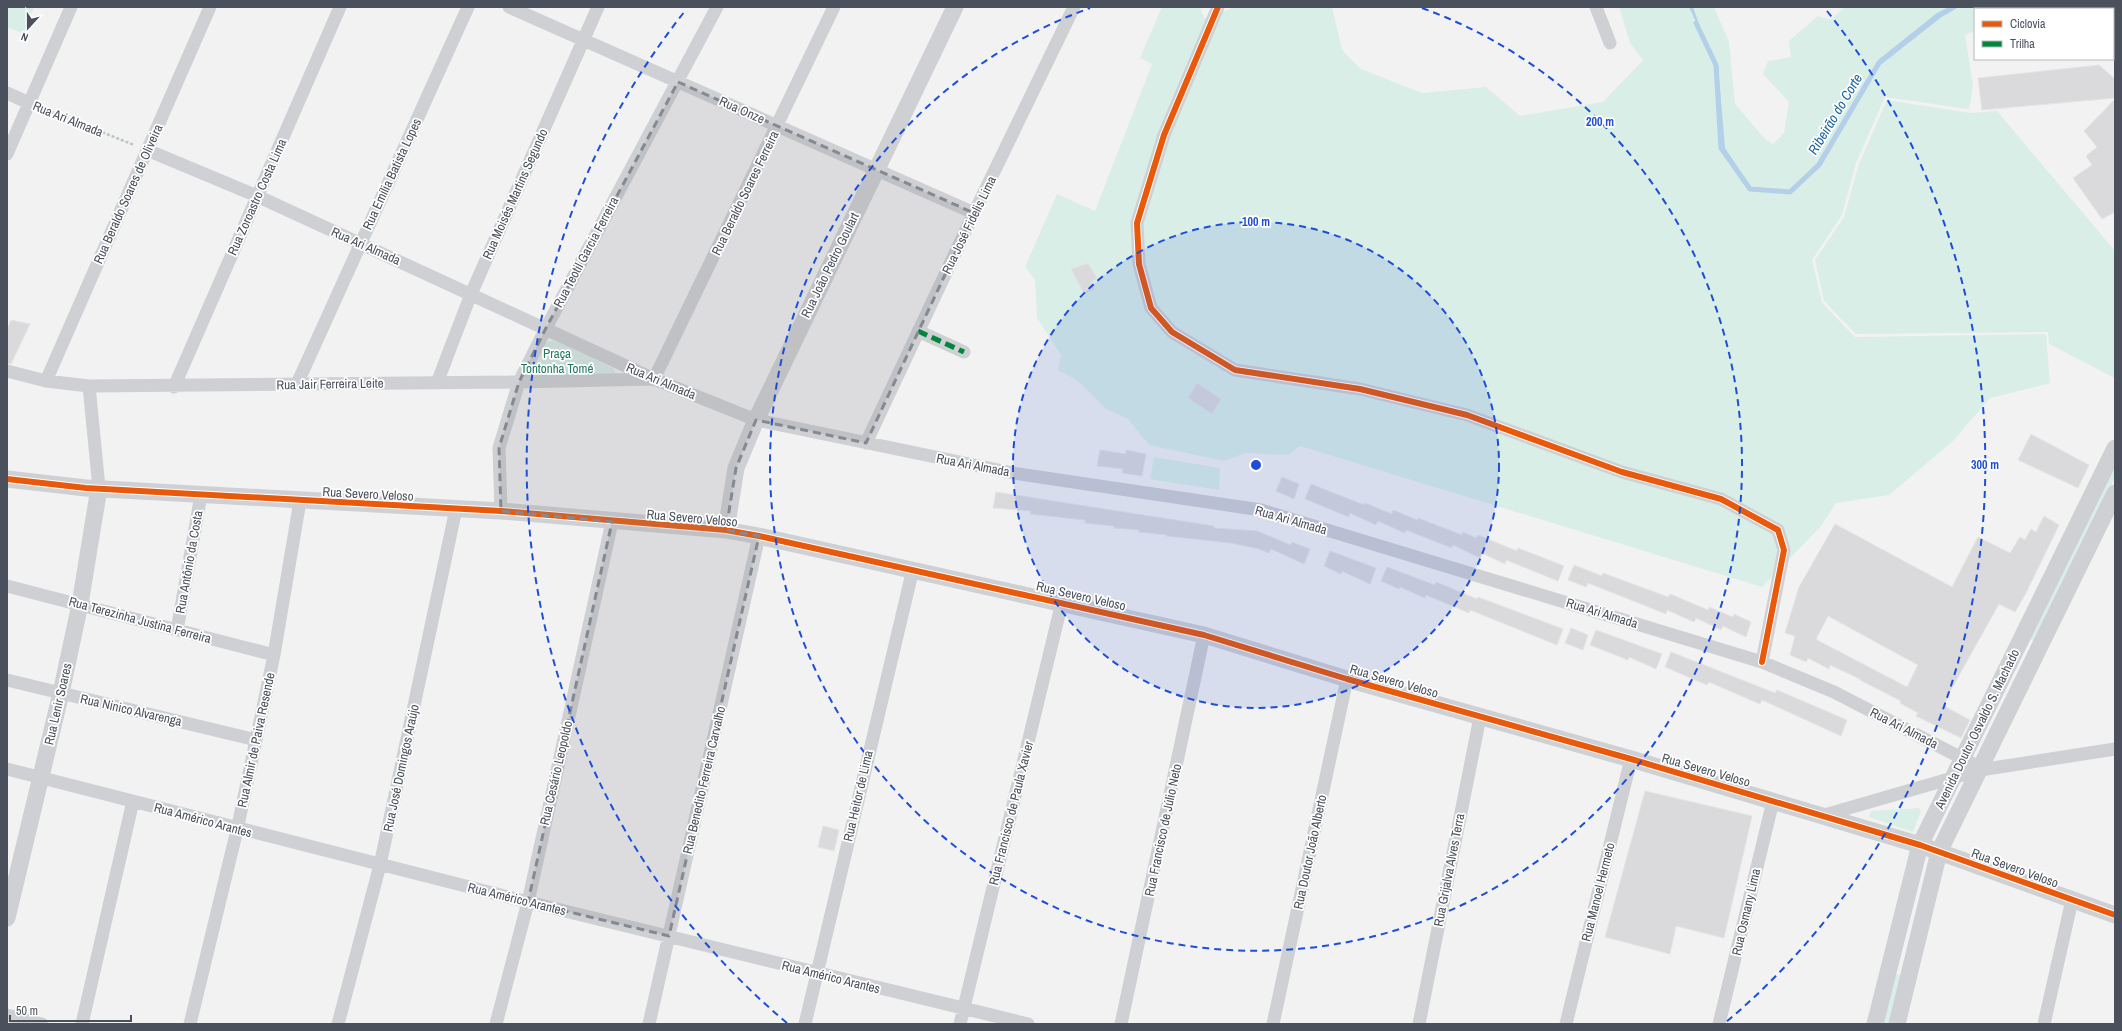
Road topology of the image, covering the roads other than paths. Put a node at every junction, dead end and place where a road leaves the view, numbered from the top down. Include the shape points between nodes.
1 (71, 7) edge
2 (210, 7) edge
3 (340, 7) edge
4 (468, 7) edge
5 (509, 7) edge
6 (598, 7) edge
7 (717, 7) edge
8 (834, 7) edge
9 (955, 7) edge
10 (1074, 7) edge
11 (1218, 7) edge
12 (1596, 7) edge
13 (583, 40) junction
14 (1610, 44) dead end
15 (678, 82) junction
16 (7, 93) edge
17 (29, 103) junction
18 (778, 126) junction
19 (147, 150) junction
20 (7, 154) edge
21 (876, 170) junction
22 (257, 196) junction
23 (974, 213) junction
24 (360, 243) junction
25 (471, 294) junction
26 (546, 328) junction
27 (918, 331) junction
28 (964, 352) dead end
29 (7, 371) edge
30 (654, 379) junction
31 (46, 381) junction
32 (519, 382) junction
33 (437, 383) junction
34 (297, 384) junction
35 (89, 386) junction
36 (174, 386) junction
37 (756, 420) junction
38 (866, 444) junction
39 (2115, 448) edge
40 (7, 479) edge
41 (99, 488) junction
42 (2115, 493) edge
43 (201, 495) junction
44 (300, 501) junction
45 (456, 510) junction
46 (501, 511) junction
47 (612, 522) junction
48 (726, 530) junction
49 (759, 536) junction
50 (913, 569) junction
51 (7, 586) edge
52 (1062, 602) junction
53 (80, 604) junction
54 (177, 630) junction
55 (1204, 635) junction
56 (274, 655) junction
57 (1762, 662) junction
58 (1347, 679) junction
59 (7, 680) edge
60 (61, 693) junction
61 (1480, 717) junction
62 (256, 740) junction
63 (2115, 749) edge
64 (1631, 759) junction
65 (1963, 759) junction
66 (7, 769) edge
67 (1981, 769) junction
68 (40, 778) junction
69 (1953, 778) junction
70 (133, 801) junction
71 (1772, 801) junction
72 (1821, 816) junction
73 (237, 830) junction
74 (1920, 845) junction
75 (1939, 852) junction
76 (380, 864) junction
77 (2072, 900) junction
78 (528, 902) junction
79 (2115, 915) edge
80 (7, 918) edge
81 (669, 936) junction
82 (816, 973) junction
83 (964, 1009) junction
84 (7, 1015) edge
85 (42, 1024) edge
86 (82, 1024) edge
87 (190, 1024) edge
88 (338, 1024) edge
89 (496, 1024) edge
90 (649, 1024) edge
91 (805, 1024) edge
92 (960, 1024) edge
93 (1028, 1024) edge
94 (1121, 1024) edge
95 (1273, 1024) edge
96 (1419, 1024) edge
97 (1566, 1024) edge
98 (1719, 1024) edge
99 (1875, 1024) edge
100 (1897, 1024) edge
101 (2044, 1024) edge

1 - 17 street
2 - 19 street, Rua Beraldo Soares de Oliveira
3 - 22 street, Rua Zoroastro Costa Lima
4 - 24 street, Rua Emília Batista Lopes
5 - 13 street, Rua Onze
6 - 13 street, Rua Moisés Martins Segundo
7 - 15 street, Rua Teotil Garcia Ferreira
8 - 18 street, Rua Beraldo Soares Ferreira
9 - 21 street, Rua João Pedro Goulart
10 - 23 street, Rua José Fidelis Lima
11 - 57 street via 1164,135 1137,223 1139,264 1151,308 1172,332 1235,370 1360,389 1467,415 1622,472 1721,499 1778,530 1784,550
12 - 14 street
13 - 15 street, Rua Onze
13 - 25 street, Rua Moisés Martins Segundo
15 - 18 street, Rua Onze
15 - 26 street, Rua Teotil Garcia Ferreira
16 - 17 street, Rua Ari Almada
17 - 20 street
18 - 21 street, Rua Onze
18 - 30 street, Rua Beraldo Soares Ferreira
19 - 22 street, Rua Ari Almada
19 - 31 street, Rua Beraldo Soares de Oliveira
21 - 23 street, Rua Onze
21 - 37 street, Rua João Pedro Goulart
22 - 24 street, Rua Ari Almada
22 - 36 street, Rua Zoroastro Costa Lima
23 - 27 street, Rua José Fidelis Lima
24 - 25 street, Rua Ari Almada
24 - 34 street, Rua Emília Batista Lopes
25 - 26 street, Rua Ari Almada
25 - 33 street, Rua Moisés Martins Segundo
26 - 30 street, Rua Ari Almada
26 - 32 street, Rua Teotil Garcia Ferreira
27 - 28 street
27 - 38 street, Rua José Fidelis Lima
29 - 31 street, Rua Jair Ferreira Leite
30 - 32 street, Rua Jair Ferreira Leite
30 - 37 street, Rua Ari Almada
31 - 35 street, Rua Jair Ferreira Leite
32 - 33 street, Rua Jair Ferreira Leite
32 - 46 street, Rua Teotil Garcia Ferreira via 499,448
33 - 34 street, Rua Jair Ferreira Leite
34 - 36 street, Rua Jair Ferreira Leite
35 - 36 street, Rua Jair Ferreira Leite
35 - 41 street
37 - 38 street, Rua Ari Almada
37 - 48 street, Rua João Pedro Goulart via 736,468
38 - 57 street, Rua Ari Almada via 1013,473 1261,510
39 - 65 street, Avenida Doutor Osvaldo S. Machado
40 - 41 street, Rua Severo Veloso
41 - 43 street, Rua Severo Veloso
41 - 53 street, Rua Lenir Soares
42 - 67 street, Avenida Doutor Osvaldo S. Machado
43 - 44 street, Rua Severo Veloso
43 - 54 street, Rua Antônio da Costa
44 - 45 street, Rua Severo Veloso
44 - 56 street, Rua Almir de Paiva Resende
45 - 46 street, Rua Severo Veloso
45 - 76 street, Rua José Domingos Araújo
46 - 47 street, Rua Severo Veloso
47 - 48 street, Rua Severo Veloso
47 - 78 street, Rua Cesário Leopoldo
48 - 49 street, Rua Severo Veloso
49 - 50 street, Rua Severo Veloso
49 - 81 street, Rua Benedito Ferreira Carvalho
50 - 52 street, Rua Severo Veloso
50 - 82 street, Rua Heitor de Lima
51 - 53 street, Rua Terezinha Justina Ferreira
52 - 55 street, Rua Severo Veloso
52 - 83 street, Rua Francisco de Paula Xavier
53 - 54 street, Rua Terezinha Justina Ferreira
53 - 60 street, Rua Lenir Soares
54 - 56 street, Rua Terezinha Justina Ferreira
55 - 58 street, Rua Severo Veloso
55 - 94 street, Rua Francisco de Júlio Neto
56 - 62 street, Rua Almir de Paiva Resende
57 - 65 street, Rua Ari Almada via 1834,692
58 - 61 street, Rua Severo Veloso
58 - 95 street, Rua Doutor João Alberto
59 - 60 street, Rua Ninico Alvarenga
60 - 62 street, Rua Ninico Alvarenga
60 - 68 street, Rua Lenir Soares
61 - 64 street, Rua Severo Veloso
61 - 96 street, Rua Grijalva Alves Terra
62 - 73 street, Rua Almir de Paiva Resende
63 - 67 street
64 - 71 street, Rua Severo Veloso
64 - 97 street, Rua Manoel Hermeto
65 - 67 street, Rua Ari Almada
65 - 69 street, Avenida Doutor Osvaldo S. Machado
66 - 68 street, Rua Américo Arantes
67 - 69 street
67 - 75 street, Avenida Doutor Osvaldo S. Machado
68 - 70 street, Rua Américo Arantes
68 - 80 street, Rua Lenir Soares
69 - 72 street
69 - 74 street, Avenida Doutor Osvaldo S. Machado
70 - 73 street, Rua Américo Arantes
70 - 86 street
71 - 72 street, Rua Severo Veloso
71 - 98 street, Rua Osmany Lima
72 - 74 street, Rua Severo Veloso
73 - 76 street, Rua Américo Arantes
73 - 87 street, Rua Almir de Paiva Resende
74 - 75 street, Rua Severo Veloso
74 - 99 street, Avenida Doutor Osvaldo S. Machado
75 - 77 street, Rua Severo Veloso
75 - 100 street, Avenida Doutor Osvaldo S. Machado
76 - 78 street, Rua Américo Arantes
76 - 88 street, Rua José Domingos Araújo
77 - 79 street, Rua Severo Veloso
77 - 101 street
78 - 81 street, Rua Américo Arantes
78 - 89 street, Rua Cesário Leopoldo
81 - 82 street, Rua Américo Arantes
81 - 90 street, Rua Benedito Ferreira Carvalho
82 - 83 street, Rua Américo Arantes
82 - 91 street, Rua Heitor de Lima
83 - 92 street, Rua Francisco de Paula Xavier
83 - 93 street, Rua Américo Arantes
84 - 85 street

